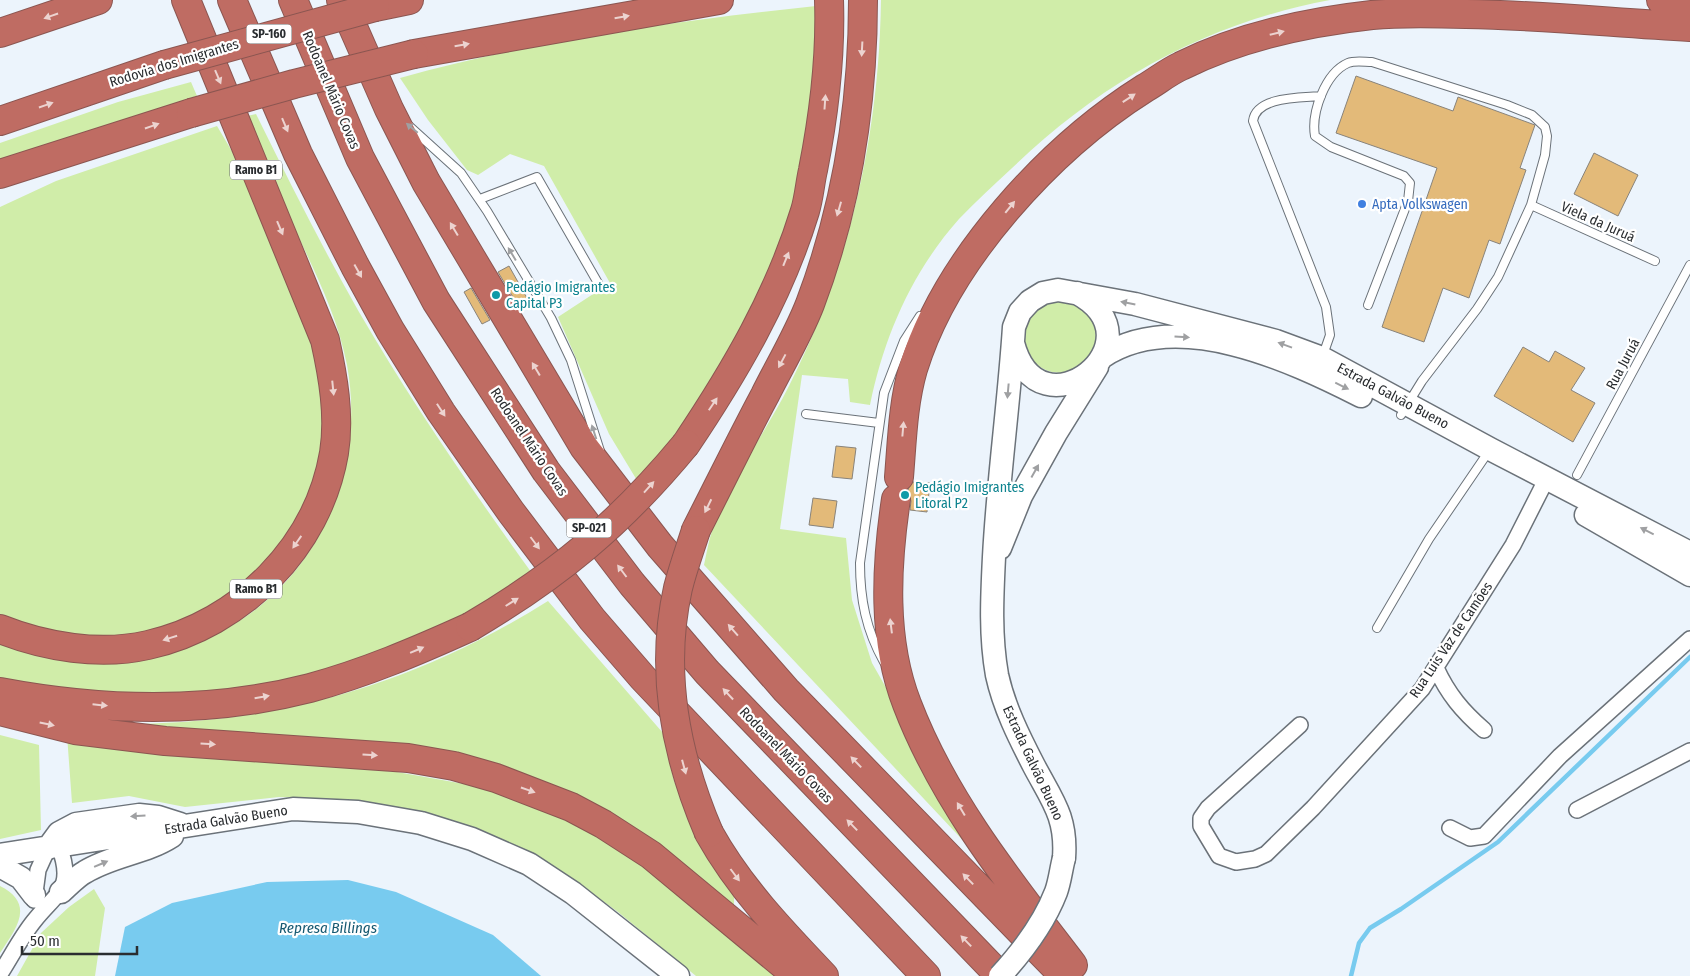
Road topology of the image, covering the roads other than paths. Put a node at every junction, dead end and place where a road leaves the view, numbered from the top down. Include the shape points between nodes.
1 (98, 0) edge
2 (186, 0) edge
3 (232, 0) edge
4 (293, 0) edge
5 (341, 0) edge
6 (409, 0) edge
7 (719, 0) edge
8 (829, 0) edge
9 (863, 0) edge
10 (1661, 0) edge
11 (1690, 4) edge
12 (1690, 27) edge
13 (0, 33) edge
14 (1321, 96) junction
15 (389, 109) junction
16 (0, 121) edge
17 (114, 139) junction
18 (0, 174) edge
19 (0, 192) edge
20 (480, 199) junction
21 (1531, 206) junction
22 (983, 241) junction
23 (1655, 261) dead end
24 (1690, 265) edge
25 (598, 284) dead end
26 (940, 285) dead end
27 (1076, 293) junction
28 (1368, 305) dead end
29 (927, 306) dead end
30 (1013, 342) junction
31 (1100, 362) junction
32 (1317, 365) junction
33 (1404, 410) junction
34 (806, 414) dead end
35 (879, 423) junction
36 (1487, 454) junction
37 (1577, 475) dead end
38 (609, 479) junction
39 (1544, 484) junction
40 (1690, 553) edge
41 (994, 563) junction
42 (1690, 575) edge
43 (1377, 628) dead end
44 (0, 629) edge
45 (1690, 639) edge
46 (1436, 668) junction
47 (0, 692) edge
48 (907, 704) junction
49 (0, 711) edge
50 (1300, 725) dead end
51 (1484, 730) dead end
52 (1690, 751) edge
53 (1577, 810) dead end
54 (185, 826) junction
55 (1450, 828) dead end
56 (54, 847) junction
57 (0, 856) edge
58 (0, 866) edge
59 (61, 892) junction
60 (34, 894) junction
61 (34, 921) junction
62 (0, 974) edge
63 (678, 976) edge
64 (797, 976) edge
65 (824, 976) edge
66 (926, 976) edge
67 (1000, 976) edge
68 (1064, 976) edge
69 (1082, 976) edge

1 -> 13 highway
2 -> 44 highway, Ramo B1 via 326,340 336,432 327,479 317,510 283,562 238,605 184,634 148,645 91,648 50,645
3 -> 66 highway via 298,154 355,266 441,412 511,512 592,620 637,671
67 -> 4 highway, Rodoanel Mário Covas / SP-021 via 707,672 632,584 546,471 436,301 360,158
5 - 15 highway
16 -> 6 highway, Rodovia dos Imigrantes / SP-160, bridge via 164,65 268,34
17 -> 7 highway, bridge via 191,113 414,54
47 -> 8 highway, bridge via 104,706 152,707 221,704 309,688 378,666 470,627 545,581 603,533 638,500 686,444 725,385 766,308 805,210 824,117
9 -> 65 highway, bridge via 858,104 852,150 826,256 810,305 696,530 678,588 672,627 672,700 691,792 709,833 735,875 777,927
10 - 11 highway
22 -> 12 highway via 1029,185 1076,138 1115,108 1180,66 1246,41 1315,24 1373,15 1424,13 1523,15
14 - 21 lane via 1334,75 1349,62 1372,62 1532,116 1545,127 1547,136
14 - 28 lane via 1314,123 1315,136 1319,141 1404,176 1410,183 1408,201
14 - 32 lane via 1262,106 1256,110 1253,121 1326,307 1330,335
20 -> 15 lane via 453,164
38 -> 15 highway via 561,411 426,182
17 - 18 highway
17 - 19 highway
20 - 25 lane via 537,177
38 -> 20 lane via 563,342
21 - 23 lane, Viela da Juruá
21 - 33 lane via 1498,277
22 - 26 lane
48 -> 22 highway via 895,659 888,608 888,569 905,407 925,336 940,306
24 - 37 lane, Rua Juruá
27 - 30 main road, Estrada Galvão Bueno via 1058,290 1043,293 1030,301 1020,312
27 - 31 main road, Estrada Galvão Bueno via 1097,308 1104,320 1107,334
32 -> 27 main road, Estrada Galvão Bueno via 1276,341 1191,318
29 - 35 lane via 904,341 894,364 884,392
30 - 31 main road, Estrada Galvão Bueno via 1025,369 1051,384 1080,380
30 -> 41 main road, Estrada Galvão Bueno
31 -> 32 main road, Estrada Galvão Bueno via 1120,345 1182,336
41 -> 31 main road, Estrada Galvão Bueno via 1021,496
32 - 33 main road, Estrada Galvão Bueno
33 - 36 main road, Estrada Galvão Bueno
34 - 35 lane
35 - 48 lane via 860,562 860,591 873,643
36 - 39 main road, Estrada Galvão Bueno
36 - 43 lane via 1429,539
68 -> 38 highway via 786,690 660,546
40 -> 39 main road, Estrada Galvão Bueno
39 - 42 main road, Estrada Galvão Bueno
39 - 46 street, Rua Luis Vaz de Camões via 1513,545
41 - 67 main road, Estrada Galvão Bueno, bridge via 991,611 1004,702 1060,817 1065,837 1056,891 1047,911 1027,943
45 - 55 street via 1560,756 1484,836 1470,838
46 - 50 street, Rua Luis Vaz de Camões via 1400,714 1266,854 1236,862 1219,856 1201,826 1201,818
46 - 51 street via 1458,706
69 -> 48 highway via 1007,878 962,812
49 -> 64 highway via 75,730 165,741 408,758 496,778 571,807 651,855
52 - 53 street
54 - 56 main road via 151,816 101,820 66,828 59,833
59 -> 54 main road via 87,870 161,843
54 - 63 main road, Estrada Galvão Bueno via 294,809 358,812 421,823 472,839 529,864 573,893
56 - 57 main road
56 - 59 street via 65,873
56 - 60 street via 38,870
58 - 60 main road via 21,878
59 - 61 street
60 - 61 street
61 - 62 street

